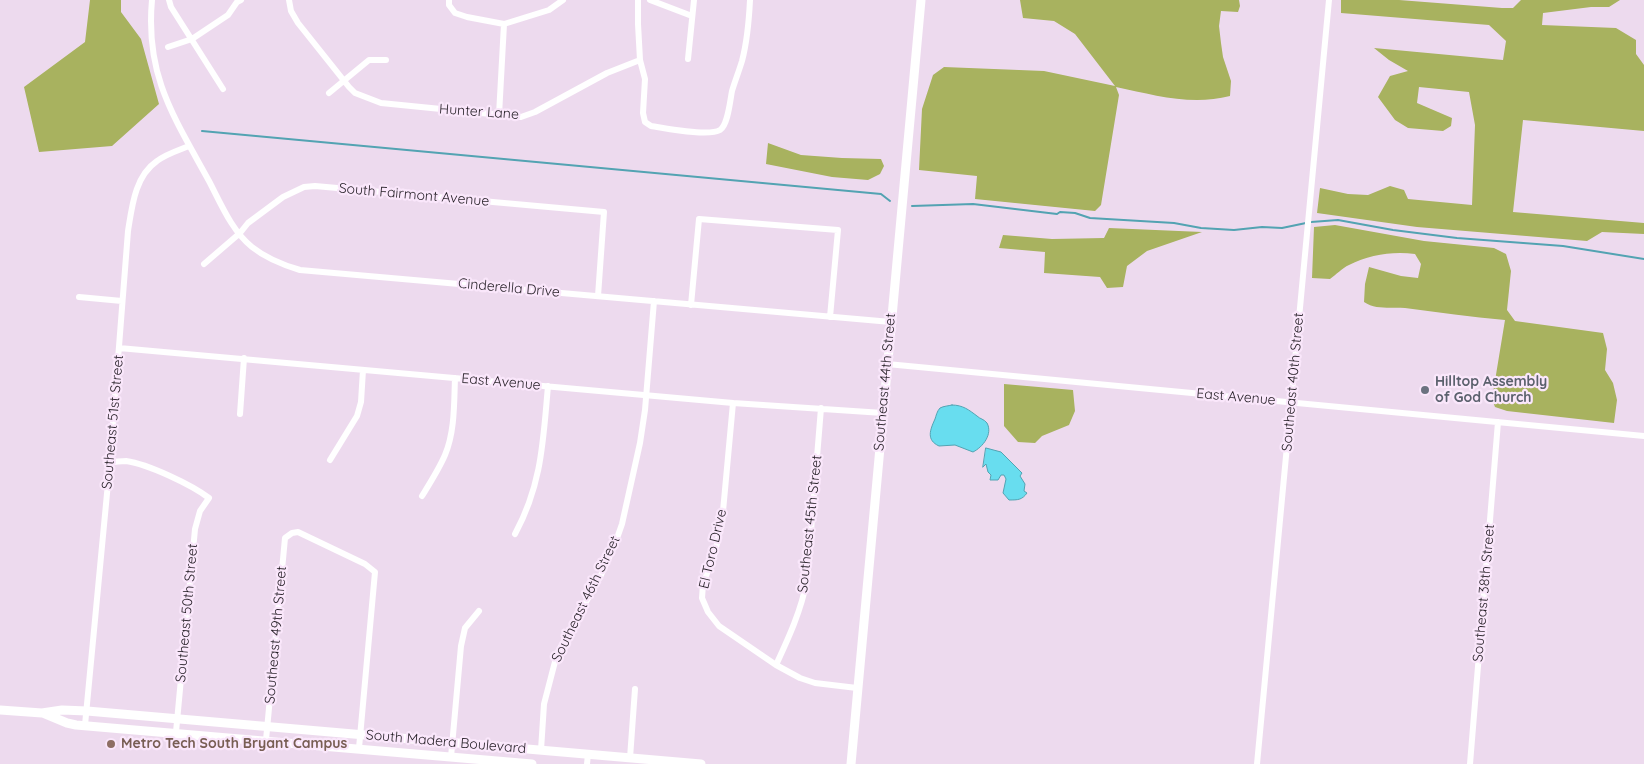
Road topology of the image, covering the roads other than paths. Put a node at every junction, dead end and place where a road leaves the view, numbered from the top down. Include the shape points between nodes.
1 (152, 0) edge
2 (169, 0) edge
3 (289, 0) edge
4 (449, 0) edge
5 (563, 0) edge
6 (638, 0) edge
7 (650, 0) edge
8 (694, 0) edge
9 (750, 0) edge
10 (921, 0) edge
11 (1329, 0) edge
12 (238, 1) edge
13 (692, 16) junction
14 (504, 24) junction
15 (192, 39) junction
16 (168, 47) dead end
17 (688, 59) dead end
18 (386, 60) dead end
19 (640, 60) junction
20 (344, 80) junction
21 (223, 88) dead end
22 (329, 94) dead end
23 (499, 116) junction
24 (189, 146) junction
25 (240, 234) junction
26 (204, 264) dead end
27 (598, 296) junction
28 (79, 298) dead end
29 (122, 300) junction
30 (654, 301) junction
31 (691, 305) junction
32 (830, 317) junction
33 (891, 322) junction
34 (119, 348) junction
35 (244, 358) junction
36 (887, 364) junction
37 (363, 370) junction
38 (455, 378) junction
39 (548, 386) junction
40 (646, 395) junction
41 (1291, 402) junction
42 (733, 403) junction
43 (821, 408) junction
44 (883, 413) junction
45 (240, 414) dead end
46 (1498, 422) junction
47 (1644, 436) edge
48 (330, 460) dead end
49 (110, 462) junction
50 (422, 496) dead end
51 (515, 534) dead end
52 (479, 611) dead end
53 (776, 665) junction
54 (857, 688) junction
55 (635, 689) dead end
56 (0, 710) edge
57 (87, 711) junction
58 (42, 713) junction
59 (177, 719) junction
60 (85, 725) junction
61 (268, 726) junction
62 (176, 732) junction
63 (360, 734) junction
64 (266, 740) junction
65 (452, 742) junction
66 (358, 748) junction
67 (541, 750) junction
68 (588, 754) junction
69 (451, 757) junction
70 (630, 758) junction
71 (493, 762) edge
72 (682, 763) edge
73 (532, 764) edge
74 (587, 764) edge
75 (701, 764) edge
76 (851, 764) edge
77 (1257, 764) edge
78 (1470, 764) edge

1 - 24 street, Cinderella Drive via 152,50 159,82
2 - 15 street
3 - 20 street, Hunter Lane via 298,23
4 - 14 street via 448,5 455,13
5 - 14 street via 550,10
6 - 19 street
7 - 13 street
8 - 13 street
9 - 19 street via 742,60 724,127 720,130 707,133 651,126 645,122 645,79
10 - 33 street, Southeast 44th Street
11 - 41 street, Southeast 40th Street
12 - 15 street via 228,15
13 - 17 street
14 - 23 street
15 - 16 street
15 - 21 street
18 - 20 street via 369,60
19 - 23 street, Hunter Lane via 607,73 528,115
20 - 22 street
20 - 23 street, Hunter Lane via 355,93 381,103
24 - 25 street, Cinderella Drive
24 - 29 street, Southeast 51st Street via 157,161 138,185 128,231
25 - 26 street, South Fairmont Avenue
25 - 27 street, Cinderella Drive via 263,254 282,265 300,270
25 - 27 street, South Fairmont Avenue via 248,223 283,197 310,187 604,212
27 - 30 street, Cinderella Drive
28 - 29 street
29 - 34 street, Southeast 51st Street
30 - 31 street, Cinderella Drive
30 - 40 street, Southeast 46th Street
31 - 32 street, Cinderella Drive
31 - 32 street via 699,219 838,230
32 - 33 street, Cinderella Drive
33 - 36 street, Southeast 44th Street
34 - 35 street, East Avenue
34 - 49 street, Southeast 51st Street
35 - 37 street, East Avenue
35 - 45 street
36 - 41 street, East Avenue
36 - 44 street, Southeast 44th Street
37 - 38 street, East Avenue
37 - 48 street via 357,416
38 - 39 street, East Avenue
38 - 50 street via 450,440
39 - 40 street, East Avenue
39 - 51 street via 536,484
40 - 42 street, East Avenue
40 - 67 street, Southeast 46th Street via 640,443 622,524 601,575 557,654 544,704
41 - 46 street, East Avenue
41 - 77 street, Southeast 40th Street
42 - 43 street, East Avenue
42 - 53 street, El Toro Drive via 722,522 703,584 702,598 719,626
43 - 44 street, East Avenue
43 - 53 street, Southeast 45th Street via 807,580 792,631
44 - 54 street, Southeast 44th Street
46 - 47 street, East Avenue
46 - 78 street, Southeast 38th Street
49 - 57 street, Southeast 51st Street
49 - 59 street, Southeast 50th Street via 144,465 198,489 209,498 200,511 195,529
52 - 65 street via 465,628 461,646
53 - 54 street, El Toro Drive via 815,683
54 - 76 street, Southeast 44th Street
55 - 70 street
56 - 58 street, South Madera Boulevard
57 - 58 street, South Madera Boulevard
57 - 59 street, South Madera Boulevard
57 - 60 street, Southeast 51st Street
58 - 60 street, South Madera Boulevard via 67,723
59 - 61 street, South Madera Boulevard
59 - 62 street, Southeast 50th Street
60 - 62 street, South Madera Boulevard
61 - 63 street, South Madera Boulevard
61 - 63 street, Southeast 49th Street via 285,538 298,532 375,572
61 - 64 street, Southeast 49th Street
62 - 64 street, South Madera Boulevard
63 - 65 street, South Madera Boulevard
63 - 66 street
64 - 66 street, South Madera Boulevard
65 - 67 street, South Madera Boulevard
65 - 69 street
66 - 69 street, South Madera Boulevard
67 - 68 street, South Madera Boulevard
68 - 70 street, South Madera Boulevard
68 - 74 street
69 - 71 street, South Madera Boulevard
70 - 72 street, South Madera Boulevard
71 - 73 street, South Madera Boulevard
72 - 75 street, South Madera Boulevard

